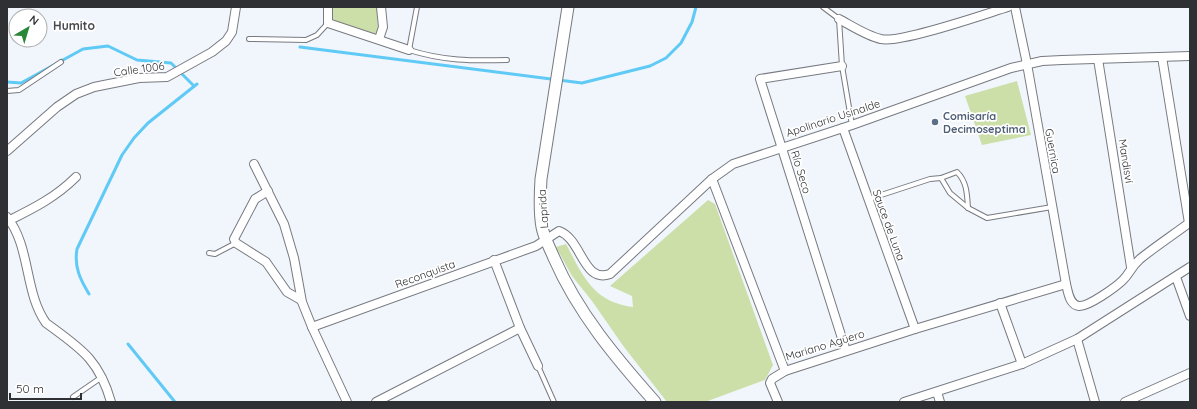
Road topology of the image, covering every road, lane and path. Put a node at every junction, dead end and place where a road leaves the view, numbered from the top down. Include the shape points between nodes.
1 (236, 7) edge
2 (328, 7) edge
3 (381, 7) edge
4 (417, 7) edge
5 (568, 7) edge
6 (823, 7) edge
7 (1008, 7) edge
8 (1015, 7) edge
9 (839, 20) junction
10 (328, 23) junction
11 (250, 39) dead end
12 (379, 39) junction
13 (410, 50) junction
14 (1190, 56) edge
15 (1162, 57) junction
16 (1098, 59) junction
17 (507, 60) dead end
18 (60, 62) dead end
19 (1027, 64) junction
20 (842, 66) junction
21 (7, 91) edge
22 (852, 125) junction
23 (843, 128) junction
24 (782, 147) junction
25 (7, 151) edge
26 (254, 164) dead end
27 (76, 177) dead end
28 (712, 178) junction
29 (941, 178) junction
30 (268, 191) junction
31 (869, 199) junction
32 (1052, 207) junction
33 (968, 208) junction
34 (8, 218) edge
35 (1189, 223) edge
36 (546, 239) junction
37 (236, 242) junction
38 (209, 253) dead end
39 (494, 260) junction
40 (1131, 267) junction
41 (1190, 267) edge
42 (1176, 277) junction
43 (1066, 284) junction
44 (301, 300) junction
45 (1000, 303) junction
46 (1190, 316) edge
47 (312, 327) junction
48 (520, 328) junction
49 (915, 329) junction
50 (1077, 339) junction
51 (846, 351) junction
52 (1022, 364) junction
53 (538, 366) joint
54 (785, 371) junction
55 (1190, 373) edge
56 (102, 377) junction
57 (937, 392) junction
58 (73, 397) dead end
59 (111, 402) edge
60 (347, 402) edge
61 (376, 402) edge
62 (554, 402) edge
63 (655, 402) edge
64 (778, 402) edge
65 (904, 402) edge
66 (940, 402) edge
67 (1095, 402) edge
68 (1125, 402) edge

1 - 25 street, Calle 1006 via 234,26 226,41 212,52 161,78 139,78 76,94 57,107
2 - 10 street
3 - 12 street via 383,27
4 - 13 lane
5 - 36 main road, Laprida via 540,196 542,228
6 - 9 lane
7 - 9 street via 889,40 880,39
8 - 19 street, Guernica
9 - 20 lane
10 - 11 lane via 317,35 306,40
10 - 12 street
12 - 13 street
13 - 17 lane via 459,61
14 - 15 street, Apolinario Usinalde
15 - 16 street, Apolinario Usinalde
15 - 35 street
16 - 19 street, Apolinario Usinalde
16 - 40 street, Mandisví
18 - 21 lane via 19,90
19 - 22 street, Apolinario Usinalde
19 - 32 street, Guernica
20 - 22 lane
20 - 24 street, Río Seco via 760,79
22 - 23 street, Apolinario Usinalde
23 - 24 street, Apolinario Usinalde
23 - 31 street, Sauce de Luna
24 - 28 street, Apolinario Usinalde via 733,164
24 - 51 street, Río Seco
26 - 30 street
27 - 34 street via 42,205
28 - 36 street, Apolinario Usinalde via 610,274 596,276 589,269 574,241 565,233 559,231
28 - 54 street, Mariano Agüero
29 - 31 lane via 930,179
29 - 33 lane via 950,193
29 - 33 lane via 957,172 963,178
30 - 37 street via 255,199 234,239
30 - 44 street via 289,238
31 - 49 street, Sauce de Luna
32 - 33 lane via 987,218
32 - 43 street, Guernica
34 - 56 street via 24,254 42,317 46,323 86,353
35 - 40 street
36 - 39 street, Reconquista via 536,246
36 - 63 main road, Laprida via 558,268 582,310 602,339
37 - 38 lane via 215,254
37 - 44 street via 266,262 287,292
39 - 47 street, Reconquista
39 - 48 street
40 - 43 street, Guernica via 1125,279 1117,286 1080,306 1070,300
41 - 42 street
42 - 46 street
42 - 50 street
43 - 45 street, Mariano Agüero
44 - 47 street
45 - 49 street, Mariano Agüero
45 - 52 street
47 - 60 street
48 - 53 street
48 - 61 street
49 - 51 street, Mariano Agüero
50 - 52 street
50 - 67 street
51 - 54 street, Mariano Agüero
52 - 57 street
53 - 62 lane
54 - 64 street via 770,383
55 - 68 street
56 - 58 lane
56 - 59 street
57 - 65 street
57 - 66 street

